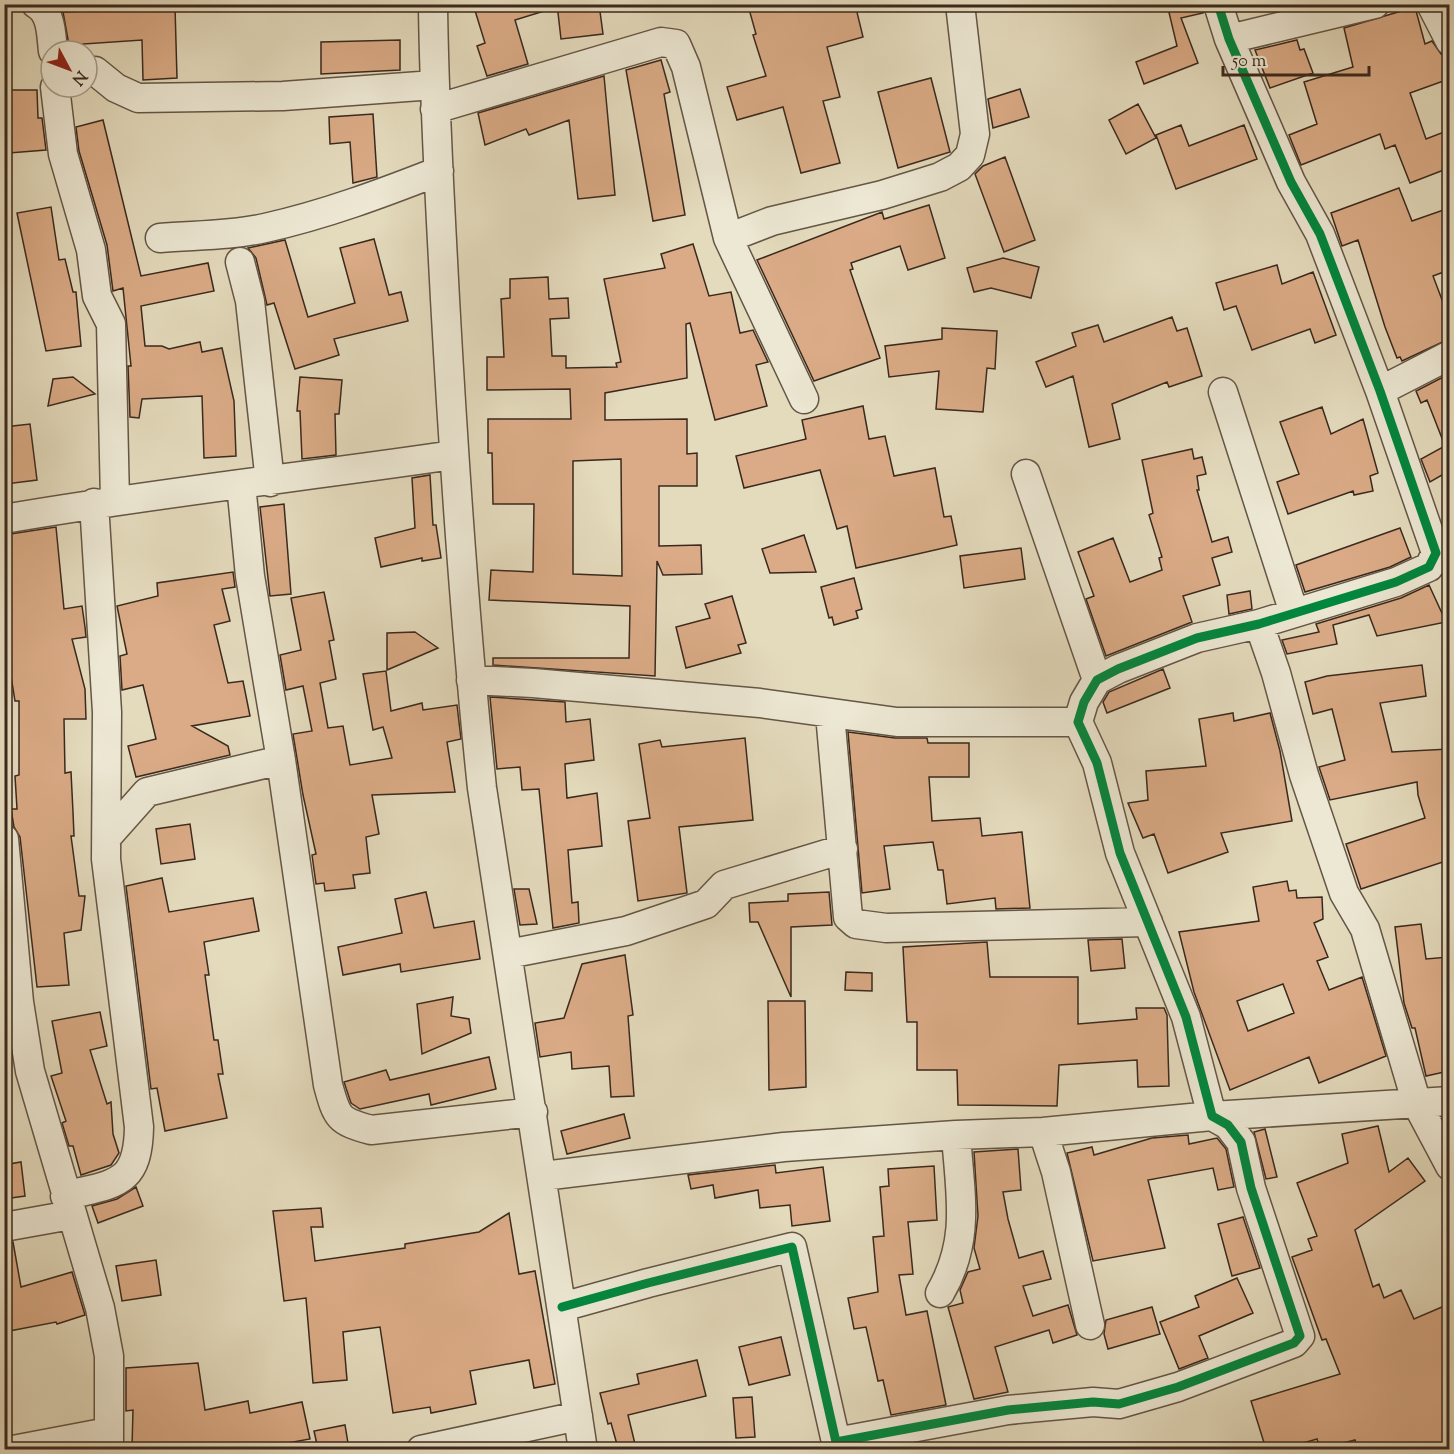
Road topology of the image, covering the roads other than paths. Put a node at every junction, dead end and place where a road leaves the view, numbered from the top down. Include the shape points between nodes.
1 (36, 4) edge
2 (433, 4) edge
3 (960, 4) edge
4 (1218, 4) edge
5 (1375, 4) edge
6 (1431, 4) edge
7 (52, 39) edge
8 (1229, 39) junction
9 (1449, 41) edge
10 (99, 74) edge
11 (434, 97) junction
12 (56, 99) edge
13 (439, 171) junction
14 (160, 238) dead end
15 (728, 238) junction
16 (240, 262) dead end
17 (1449, 355) edge
18 (1380, 391) junction
19 (1223, 392) dead end
20 (804, 399) dead end
21 (453, 455) junction
22 (1026, 474) dead end
23 (270, 482) junction
24 (241, 484) junction
25 (105, 502) junction
26 (4, 519) edge
27 (1294, 613) junction
28 (1259, 624) junction
29 (471, 680) junction
30 (1097, 680) junction
31 (830, 714) junction
32 (1078, 722) junction
33 (281, 760) junction
34 (106, 765) junction
35 (147, 792) junction
36 (107, 837) junction
37 (4, 839) edge
38 (843, 849) junction
39 (1148, 922) junction
40 (508, 954) junction
41 (12, 1003) edge
42 (1449, 1101) edge
43 (1417, 1104) junction
44 (533, 1112) junction
45 (1212, 1116) junction
46 (1043, 1132) junction
47 (956, 1135) junction
48 (1449, 1166) edge
49 (543, 1176) junction
50 (68, 1205) junction
51 (4, 1227) edge
52 (940, 1293) dead end
53 (562, 1307) junction
54 (1090, 1325) dead end
55 (578, 1416) junction
56 (109, 1441) edge
57 (13, 1449) edge
58 (421, 1449) edge
59 (583, 1449) edge

1 - 7 street via 43,8
2 - 11 street
3 - 15 street via 975,134 970,155 959,167 921,183 772,221
4 - 8 street
5 - 8 street
6 - 9 street
8 - 18 street via 1291,182 1320,234
10 - 11 street via 138,98
11 - 13 street
11 - 15 street via 661,42 676,44 686,67
12 - 25 street via 63,154 91,250 97,296 111,324
13 - 14 street via 265,228 217,236
13 - 21 street
15 - 20 street
16 - 23 street via 250,301
17 - 18 street
18 - 27 street via 1436,553 1430,567 1396,582
19 - 27 street
21 - 23 street
21 - 29 street
22 - 30 street
23 - 24 street
24 - 25 street
24 - 33 street via 250,576
25 - 26 street
25 - 34 street
27 - 28 street
28 - 30 street via 1197,638
28 - 43 street via 1307,786 1344,893 1365,929
29 - 31 street via 760,703
29 - 40 street via 482,788
30 - 32 street
31 - 32 street via 897,722
31 - 38 street
32 - 39 street via 1096,763 1120,854
33 - 35 street
33 - 44 street via 334,1109 347,1123 371,1130
34 - 35 street
34 - 36 street
35 - 36 street
36 - 50 street via 140,1127 139,1152 136,1164 118,1183
37 - 41 street
38 - 39 street via 848,917 863,927
38 - 40 street via 724,885 706,904 626,931
39 - 45 street via 1186,1017
40 - 44 street
41 - 50 street
42 - 43 street
43 - 45 street
43 - 48 street
44 - 49 street
45 - 46 street
45 - 53 street via 1228,1125 1241,1142 1251,1188 1300,1336 1294,1343 1239,1366 1146,1397 1119,1404 1093,1402 1008,1410 836,1442 792,1247
46 - 47 street
46 - 54 street via 1061,1193
47 - 49 street via 784,1147
47 - 52 street via 962,1224 958,1255
49 - 53 street
50 - 51 street
50 - 56 street via 100,1308 109,1356
53 - 55 street
55 - 58 street
55 - 59 street
56 - 57 street

